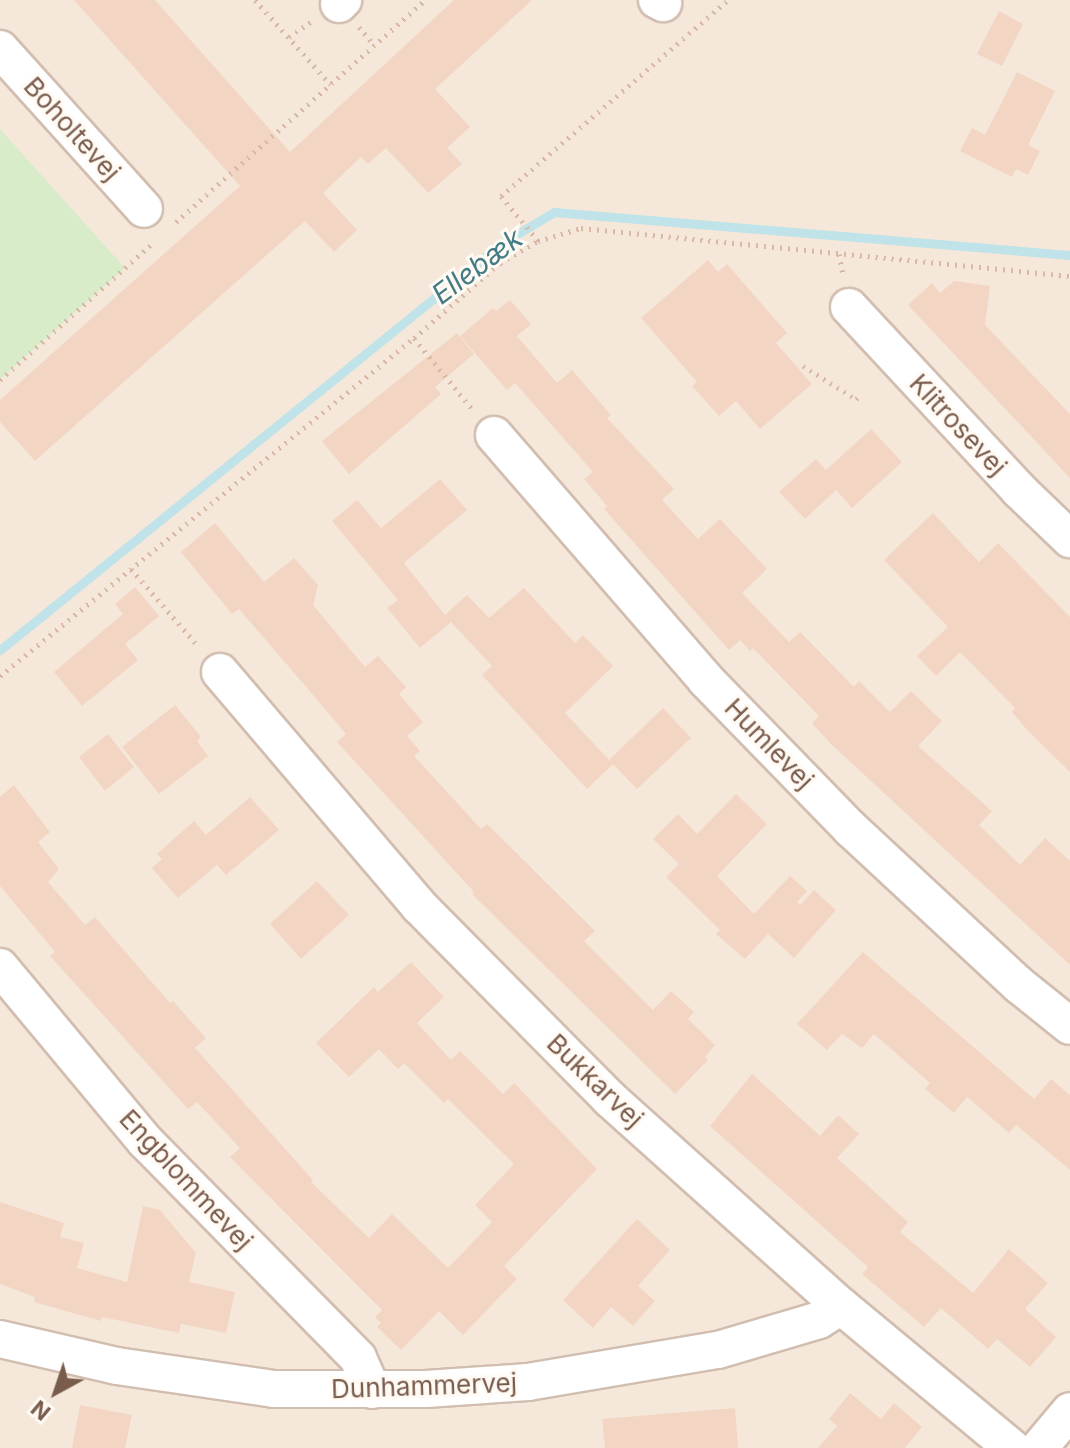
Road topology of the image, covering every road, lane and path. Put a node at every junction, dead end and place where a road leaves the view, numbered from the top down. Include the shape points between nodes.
1 (255, 0) edge
2 (425, 0) edge
3 (728, 0) edge
4 (0, 49) edge
5 (330, 84) junction
6 (144, 209) dead end
7 (538, 241) junction
8 (1070, 276) edge
9 (849, 307) dead end
10 (414, 338) junction
11 (803, 366) dead end
12 (0, 380) edge
13 (861, 395) dead end
14 (494, 435) joint
15 (1070, 539) edge
16 (131, 569) junction
17 (220, 672) joint
18 (0, 676) edge
19 (0, 967) edge
20 (1070, 1026) edge
21 (841, 1306) junction
22 (0, 1339) edge
23 (372, 1390) junction
24 (1070, 1411) edge
25 (1012, 1448) edge
26 (1039, 1448) edge

1 - 5 path
2 - 5 path
3 - 7 path via 501,196
4 - 6 street, Boholtevej
5 - 12 path
7 - 8 path via 581,228
7 - 10 path via 500,263
9 - 15 street, Klitrosevej
10 - 14 path
10 - 16 path
11 - 13 path via 856,399
14 - 20 street, Humlevej via 706,680 851,829
16 - 17 path
16 - 18 path
17 - 21 street, Bukkarvej via 419,906 610,1099
19 - 23 street, Engblommevej via 145,1141 358,1358
21 - 23 street, Dunhammervej via 819,1320 732,1346 644,1364 528,1382
21 - 25 street, Bukkarvej
22 - 23 street, Dunhammervej via 184,1377 274,1389
24 - 26 street

